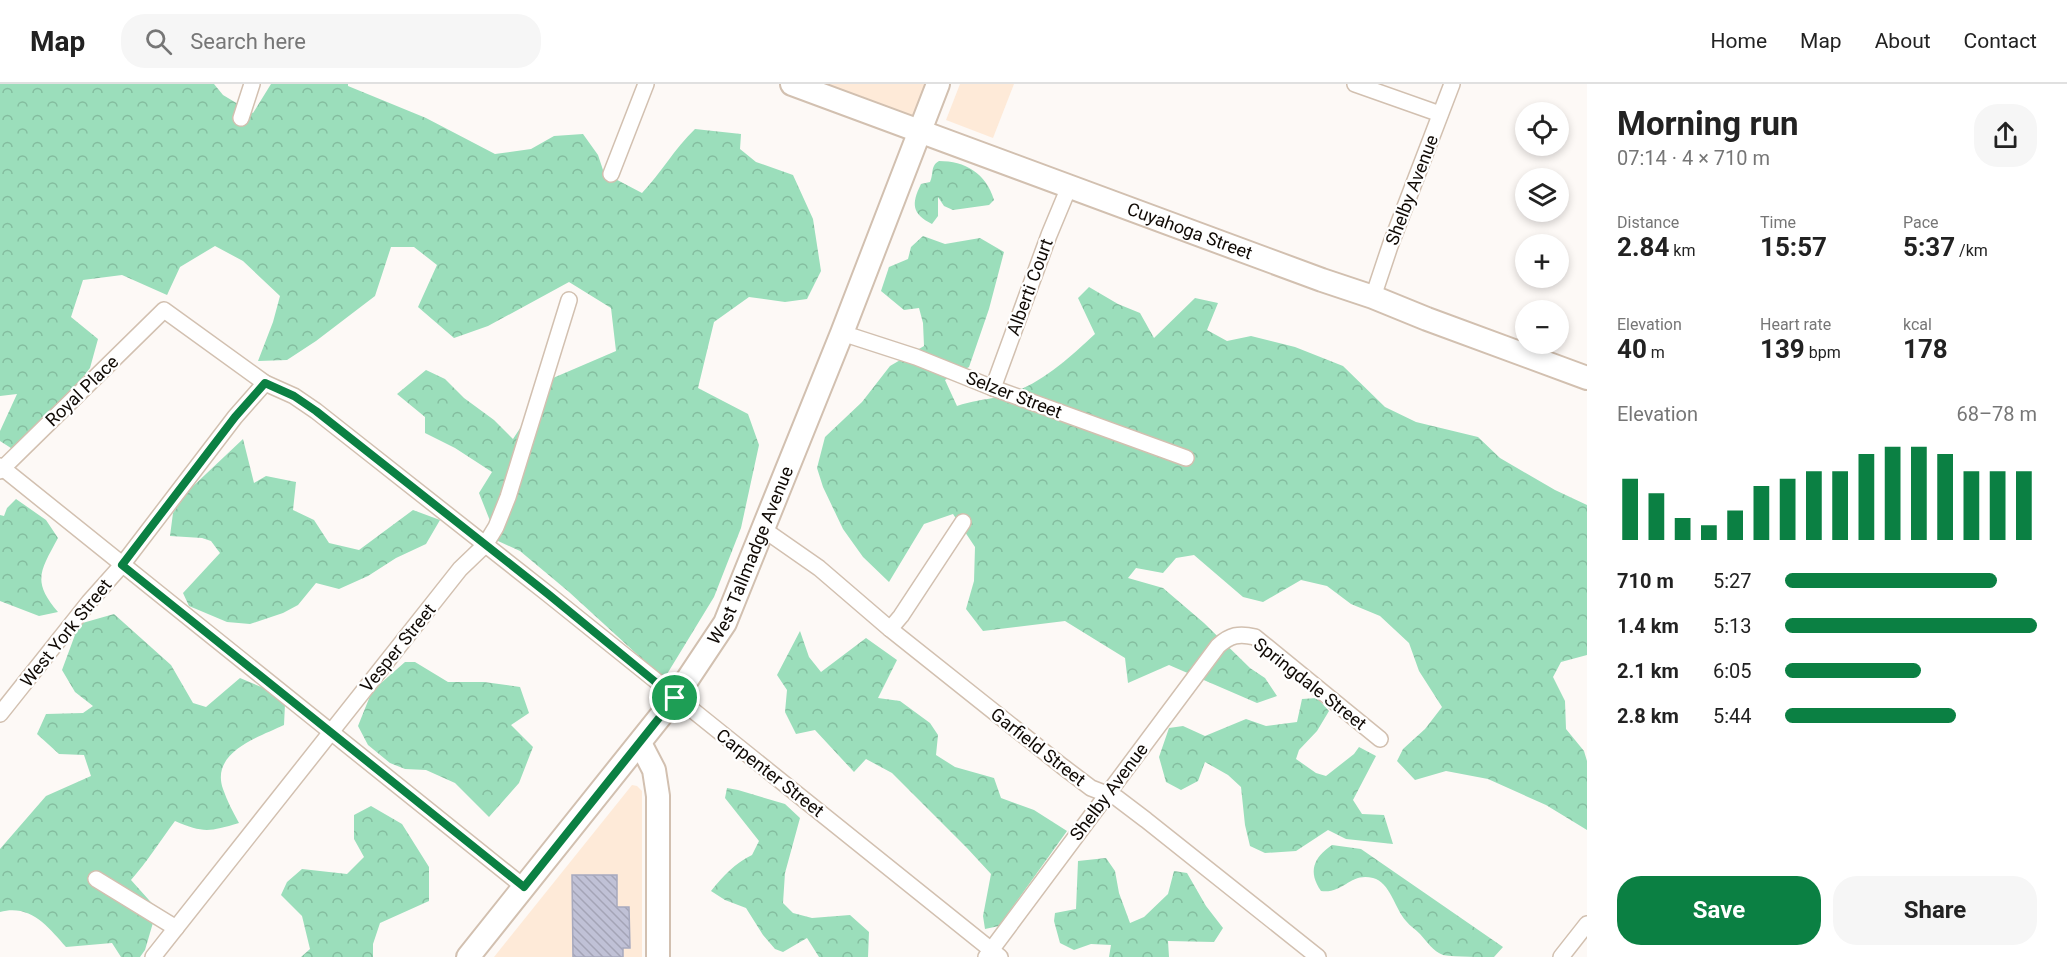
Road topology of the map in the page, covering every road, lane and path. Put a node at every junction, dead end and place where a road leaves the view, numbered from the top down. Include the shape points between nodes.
1 (252, 84) edge
2 (646, 84) edge
3 (792, 84) edge
4 (938, 84) edge
5 (1355, 84) edge
6 (1452, 84) edge
7 (1440, 114) junction
8 (242, 118) dead end
9 (920, 131) junction
10 (611, 174) dead end
11 (1069, 187) junction
12 (1373, 297) junction
13 (569, 300) dead end
14 (165, 310) joint
15 (842, 333) junction
16 (1587, 378) edge
17 (265, 383) junction
18 (993, 388) junction
19 (1186, 458) dead end
20 (1, 468) edge
21 (963, 522) dead end
22 (763, 529) junction
23 (485, 545) junction
24 (122, 565) junction
25 (890, 629) junction
26 (1238, 634) joint
27 (675, 698) junction
28 (0, 714) edge
29 (331, 732) junction
30 (1380, 739) dead end
31 (640, 743) junction
32 (1108, 793) junction
33 (96, 879) dead end
34 (524, 887) junction
35 (1587, 924) edge
36 (176, 928) junction
37 (993, 955) edge
38 (153, 957) edge
39 (468, 957) edge
40 (658, 957) edge
41 (1318, 957) edge
42 (1561, 957) edge

1 - 8 street
2 - 10 street
3 - 9 street, Cuyahoga Street
4 - 9 street, West Tallmadge Avenue
5 - 7 street
6 - 7 street, Shelby Avenue
7 - 12 street, Shelby Avenue
9 - 11 street, Cuyahoga Street
9 - 15 street, West Tallmadge Avenue
11 - 12 street, Cuyahoga Street
11 - 18 street, Alberti Court
12 - 16 street, Cuyahoga Street
13 - 23 street, Vesper Street via 508,496
14 - 17 street, Carpenter Street
14 - 20 street, Royal Place
15 - 18 street, Selzer Street
15 - 22 street, West Tallmadge Avenue
17 - 23 street, Carpenter Street via 316,411
17 - 24 street, West York Street
18 - 19 street, Selzer Street
20 - 24 street
21 - 25 street
22 - 25 street, Garfield Street via 819,568
22 - 27 street, West Tallmadge Avenue via 725,623
23 - 27 street, Carpenter Street
23 - 29 street, Vesper Street via 460,569
24 - 28 street, West York Street
24 - 29 street
25 - 32 street, Garfield Street via 1091,788
26 - 30 street, Springdale Street via 1255,637
26 - 32 street, Shelby Avenue via 1218,646
27 - 31 street, West Tallmadge Avenue
27 - 37 street, Carpenter Street
29 - 34 street
29 - 36 street, Vesper Street
31 - 34 street, West Tallmadge Avenue
31 - 40 street via 654,770 657,789
32 - 37 street, Shelby Avenue
32 - 41 street, Garfield Street
33 - 36 street
34 - 39 street, West Tallmadge Avenue
35 - 42 street
36 - 38 street, Vesper Street

